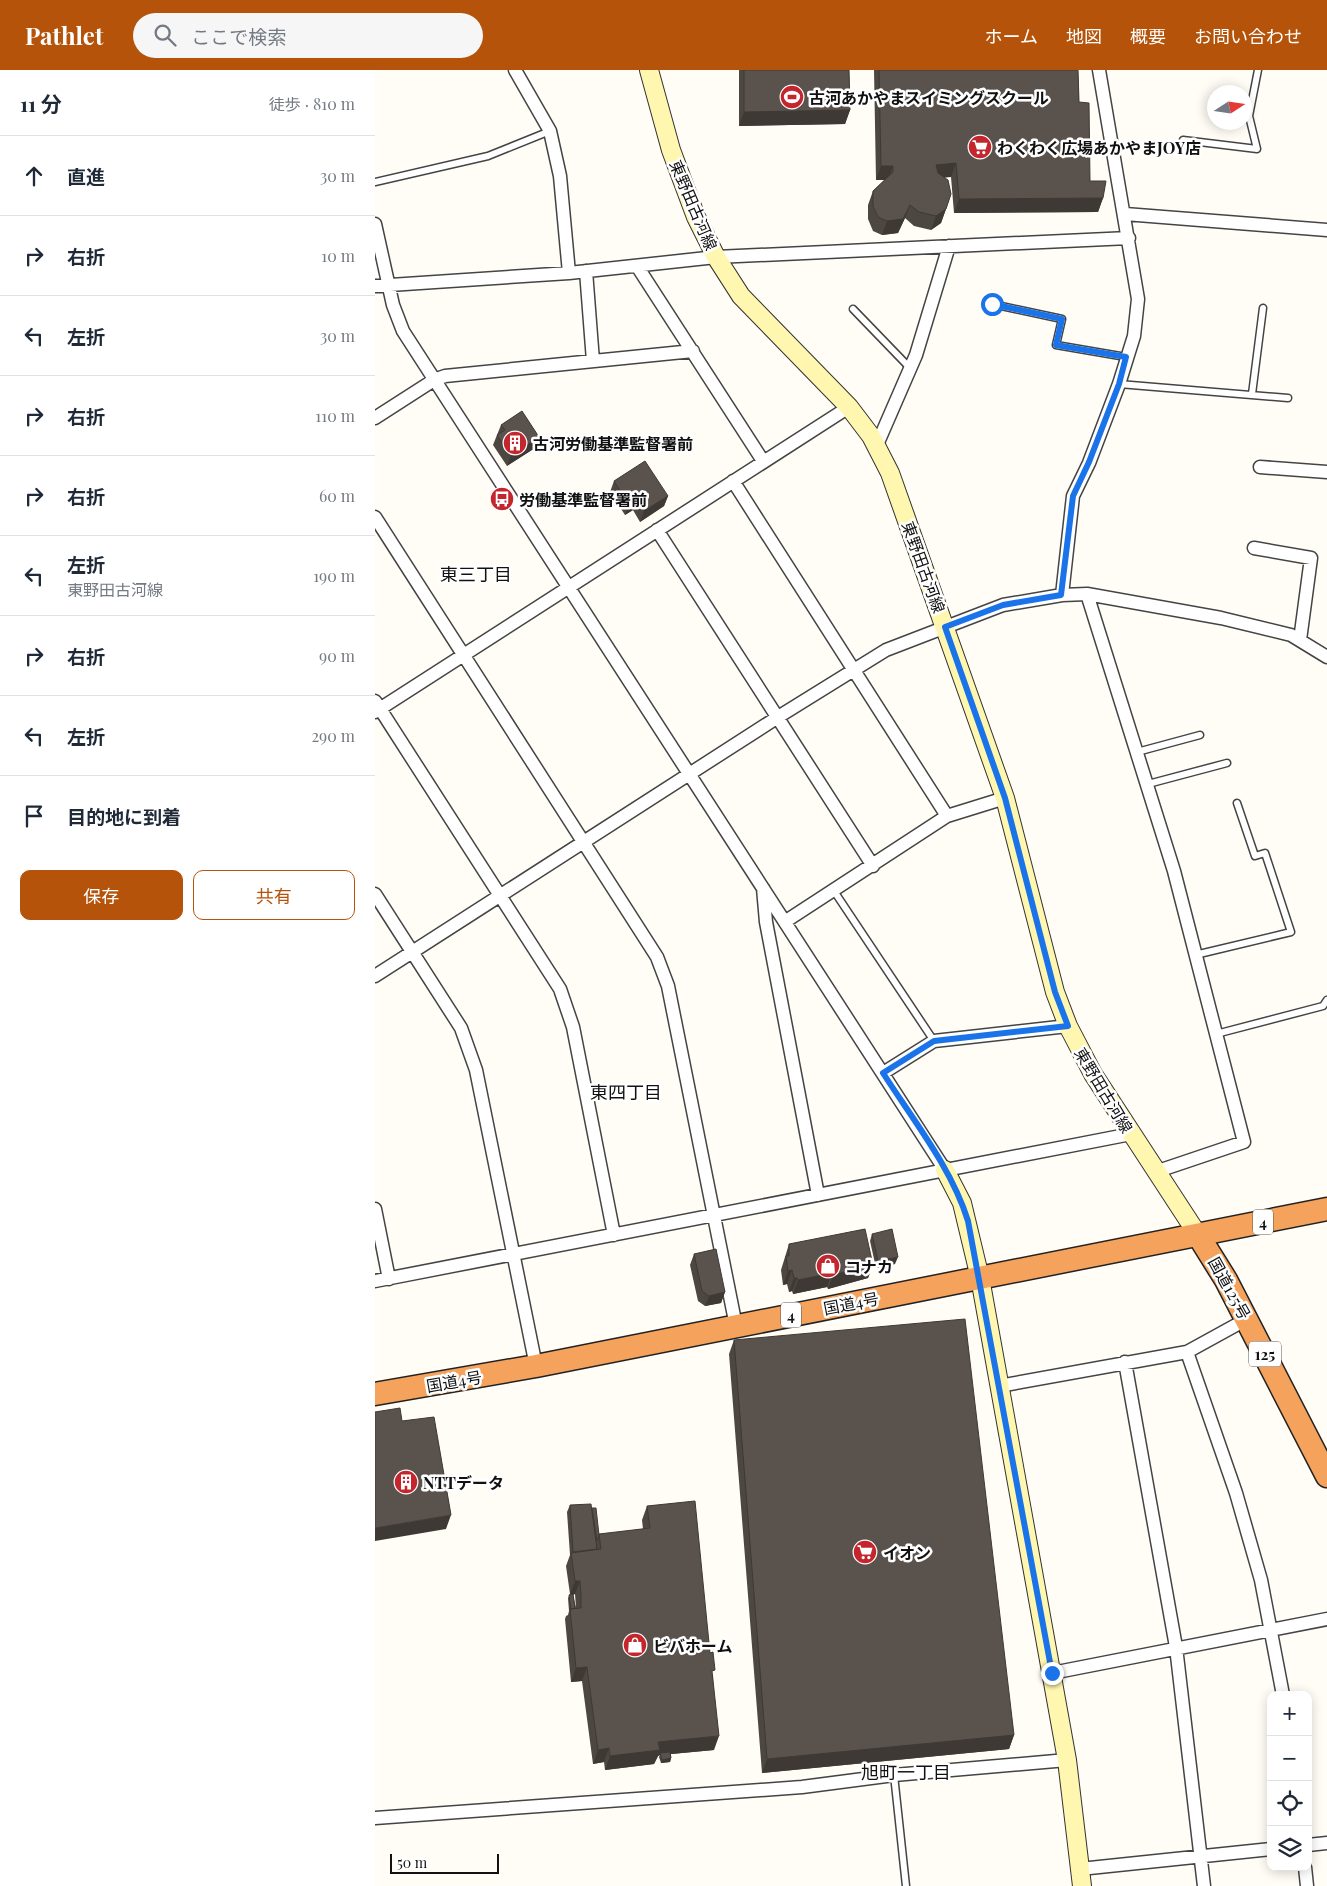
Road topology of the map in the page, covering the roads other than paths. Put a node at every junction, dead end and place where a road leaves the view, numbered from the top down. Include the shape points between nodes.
1 (515, 70) edge
2 (649, 70) edge
3 (1099, 70) edge
4 (1257, 70) edge
5 (550, 131) junction
6 (1183, 140) dead end
7 (375, 182) edge
8 (1125, 214) junction
9 (375, 224) edge
10 (1327, 230) edge
11 (1129, 238) junction
12 (949, 246) junction
13 (716, 257) junction
14 (637, 266) junction
15 (586, 271) junction
16 (569, 273) junction
17 (389, 285) junction
18 (375, 286) edge
19 (992, 304) dead end
20 (1263, 308) dead end
21 (853, 309) dead end
22 (693, 351) junction
23 (1126, 357) junction
24 (593, 361) junction
25 (910, 368) junction
26 (434, 380) junction
27 (1119, 384) junction
28 (1252, 394) junction
29 (1288, 398) dead end
30 (849, 407) junction
31 (375, 418) edge
32 (876, 446) junction
33 (763, 461) junction
34 (1260, 467) dead end
35 (1327, 472) edge
36 (733, 480) junction
37 (375, 517) edge
38 (657, 530) junction
39 (1254, 548) dead end
40 (569, 586) junction
41 (1087, 594) junction
42 (1061, 595) junction
43 (945, 627) junction
44 (1300, 640) junction
45 (463, 654) junction
46 (1327, 656) edge
47 (854, 670) junction
48 (377, 708) edge
49 (778, 717) junction
50 (1200, 735) dead end
51 (1137, 752) junction
52 (1227, 763) dead end
53 (690, 774) junction
54 (1148, 784) junction
55 (1005, 798) junction
56 (1237, 803) dead end
57 (947, 816) junction
58 (584, 842) junction
59 (873, 866) junction
60 (762, 885) junction
61 (834, 891) junction
62 (375, 894) edge
63 (499, 896) junction
64 (786, 921) junction
65 (412, 953) junction
66 (1195, 955) junction
67 (375, 976) edge
68 (1327, 1000) edge
69 (1068, 1026) junction
70 (1216, 1034) junction
71 (934, 1041) junction
72 (883, 1073) junction
73 (1131, 1134) junction
74 (945, 1170) junction
75 (1155, 1172) junction
76 (818, 1195) junction
77 (375, 1209) edge
78 (1327, 1209) edge
79 (714, 1215) junction
80 (614, 1235) junction
81 (1198, 1235) junction
82 (511, 1254) junction
83 (980, 1278) junction
84 (389, 1279) junction
85 (375, 1281) edge
86 (1247, 1319) junction
87 (736, 1326) junction
88 (1187, 1352) junction
89 (1125, 1362) junction
90 (536, 1366) junction
91 (999, 1386) junction
92 (375, 1394) edge
93 (1327, 1476) edge
94 (1327, 1619) edge
95 (1272, 1631) junction
96 (1176, 1647) junction
97 (1052, 1673) junction
98 (1282, 1691) edge
99 (1067, 1760) junction
100 (894, 1775) junction
101 (375, 1818) edge
102 (1327, 1843) edge
103 (1312, 1845) edge
104 (1267, 1849) edge
105 (1201, 1855) junction
106 (1305, 1871) edge
107 (1081, 1877) edge
108 (906, 1886) edge
109 (1204, 1886) edge
110 (1307, 1886) edge

1 - 5 street
2 - 13 main road, 東野田古河線 via 671,150 696,217
3 - 8 street
4 - 6 lane via 1249,116 1257,149
5 - 7 lane via 488,156
5 - 16 street via 560,176
8 - 10 street
8 - 11 street
9 - 17 street
11 - 12 street
11 - 23 street via 1138,299 1134,336
12 - 13 street
12 - 25 street
13 - 14 street
13 - 30 main road, 東野田古河線 via 741,296
14 - 15 street
14 - 22 street
15 - 16 street
15 - 24 street
16 - 17 street
17 - 18 street
17 - 26 street via 397,320
19 - 23 lane via 1062,319 1056,345
20 - 28 lane
21 - 25 lane
22 - 24 street
22 - 33 street
23 - 27 street
24 - 26 street via 445,376
25 - 32 street
26 - 31 street
26 - 40 street
27 - 28 lane
27 - 42 street via 1073,496
28 - 29 lane
30 - 32 main road, 東野田古河線
30 - 33 street
32 - 43 main road, 東野田古河線 via 890,473
33 - 36 street
34 - 35 street
36 - 38 street
36 - 47 street
37 - 45 street
38 - 40 street
38 - 49 street
39 - 44 street via 1311,558
40 - 45 street
40 - 53 street
41 - 42 street
41 - 44 street via 1235,621
41 - 51 street
42 - 43 street via 1003,605
43 - 47 street via 886,650
43 - 55 main road, 東野田古河線
44 - 46 street
45 - 48 street
45 - 58 street
47 - 49 street
47 - 57 street
48 - 63 street
49 - 53 street
49 - 59 street
50 - 51 lane
51 - 54 street
52 - 54 lane
53 - 58 street
53 - 60 street
54 - 66 street
55 - 57 street
55 - 69 main road, 東野田古河線 via 1055,992
56 - 66 lane via 1255,856 1265,854 1291,932
57 - 59 street
58 - 63 street
58 - 79 street via 663,970
59 - 61 street
60 - 64 street
60 - 76 street via 766,922
61 - 64 street
61 - 71 lane
62 - 65 street
63 - 65 street
63 - 80 street via 560,989 567,1008
64 - 72 street
65 - 67 street
65 - 82 street via 461,1028 476,1070
66 - 70 street
68 - 70 lane via 1323,1006
69 - 71 street
69 - 73 main road, 東野田古河線 via 1093,1074
70 - 75 street via 1244,1142
71 - 72 street
72 - 74 street
73 - 74 street
73 - 75 main road, 東野田古河線
74 - 76 street
74 - 83 main road via 962,1203
75 - 81 main road, 東野田古河線
76 - 79 street
77 - 84 street
78 - 81 highway, 国道4号 / 4
79 - 80 street
79 - 87 street
80 - 82 street
81 - 83 highway, 国道4号 / 4
81 - 86 highway, 国道125号 / 125
82 - 84 street
82 - 90 street
83 - 87 highway, 国道4号 / 4
83 - 91 main road
84 - 85 street
86 - 88 street
86 - 93 highway, 国道125号 / 125
87 - 90 highway, 国道4号 / 4
88 - 89 street
88 - 95 street via 1236,1493
89 - 91 street
89 - 96 street
90 - 92 highway, 国道4号 / 4
91 - 97 main road
94 - 95 street
95 - 96 street
95 - 98 street
96 - 97 street
96 - 105 street
97 - 99 main road
99 - 100 street
99 - 107 main road
100 - 101 street via 802,1787
100 - 108 lane
102 - 103 street
104 - 105 street
105 - 107 street
105 - 109 street
106 - 110 street

